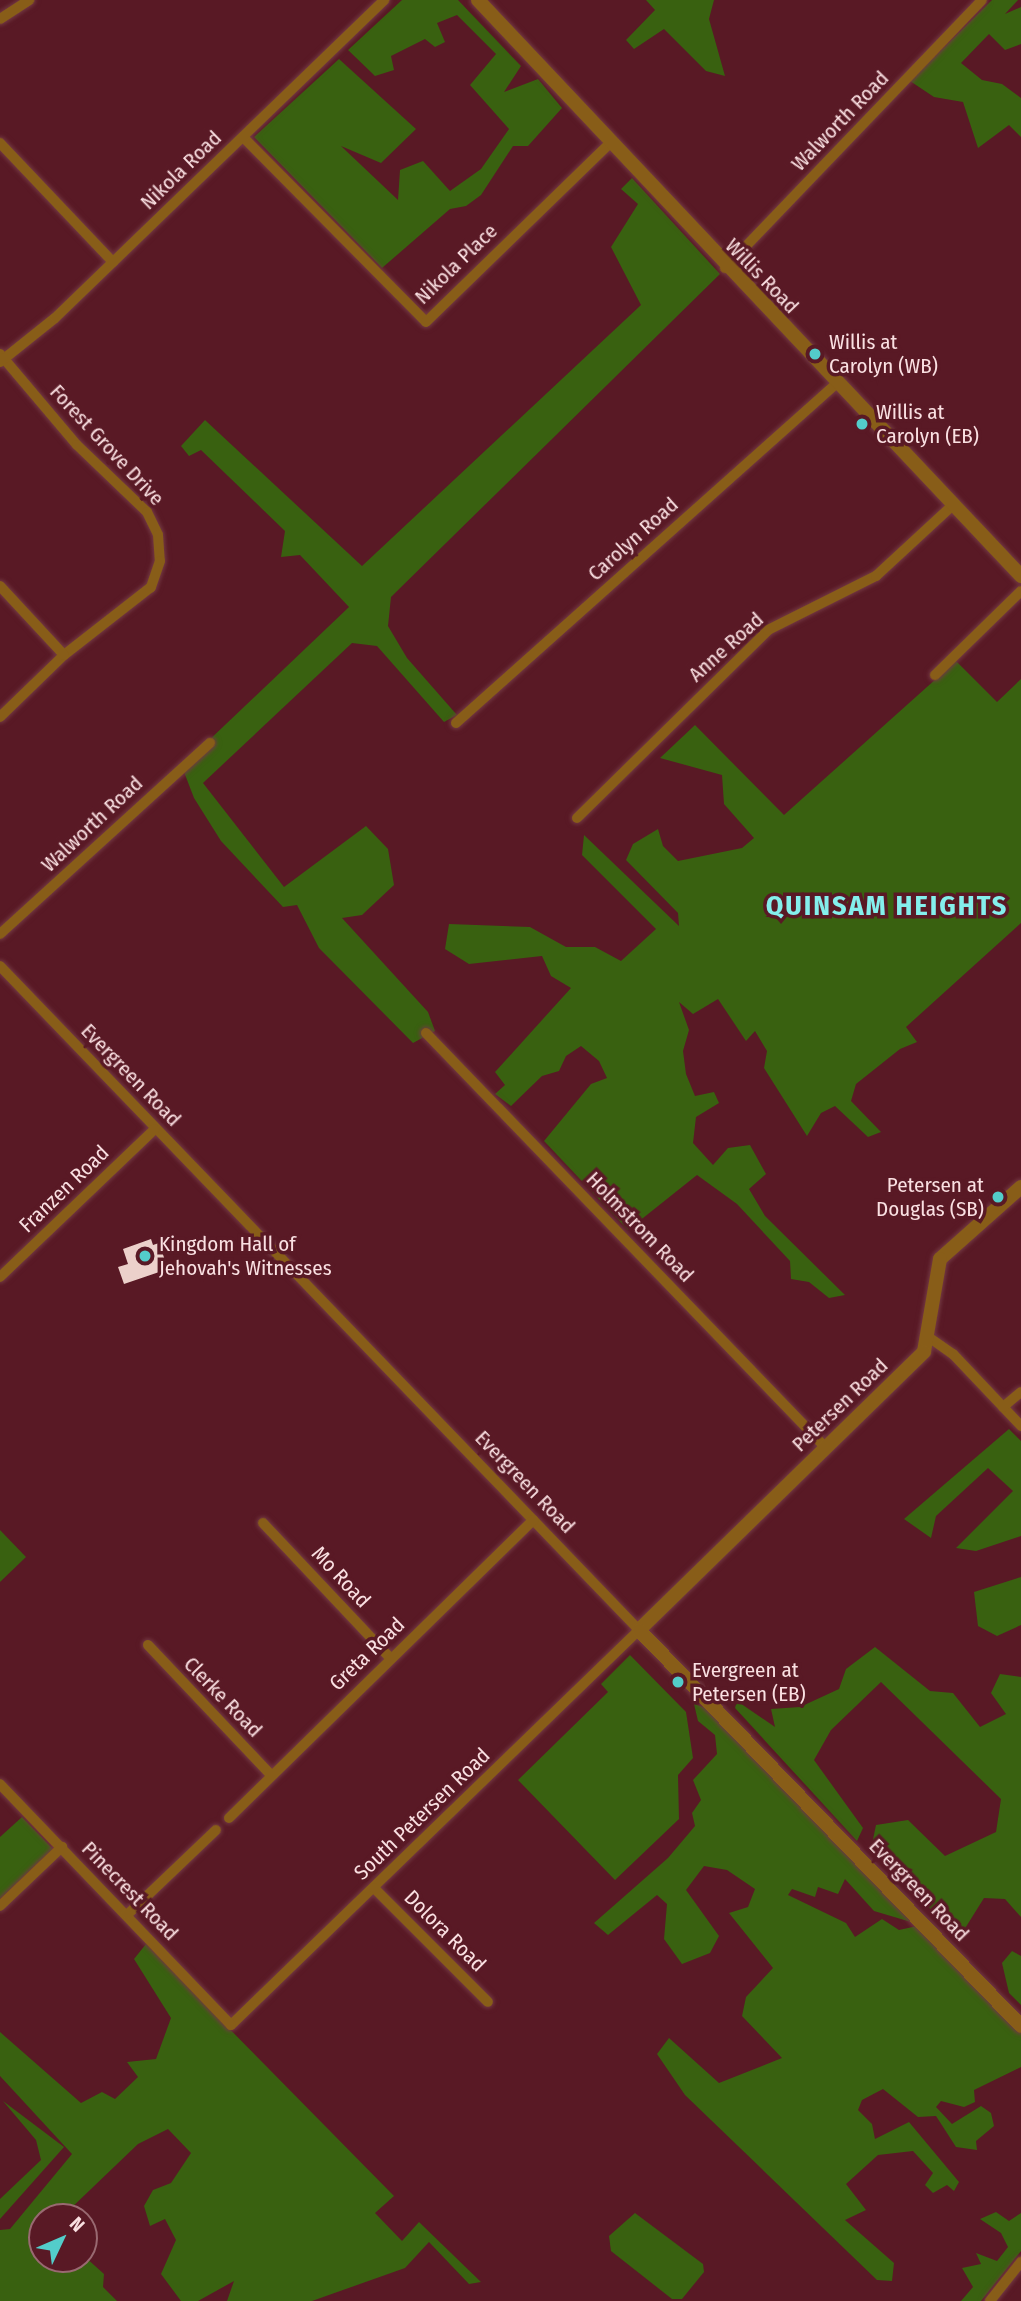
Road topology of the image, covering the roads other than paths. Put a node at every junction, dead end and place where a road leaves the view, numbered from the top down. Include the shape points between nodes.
1 (29, 0) edge
2 (384, 0) edge
3 (478, 0) edge
4 (982, 0) edge
5 (0, 19) edge
6 (243, 137) junction
7 (0, 143) edge
8 (610, 143) junction
9 (113, 262) junction
10 (725, 268) junction
11 (1, 358) edge
12 (836, 384) junction
13 (953, 505) junction
14 (1021, 576) edge
15 (0, 586) edge
16 (1021, 591) edge
17 (64, 655) junction
18 (935, 675) dead end
19 (0, 717) edge
20 (456, 723) dead end
21 (210, 743) dead end
22 (577, 818) dead end
23 (0, 934) edge
24 (0, 966) edge
25 (426, 1033) dead end
26 (155, 1129) junction
27 (1021, 1187) edge
28 (0, 1277) edge
29 (927, 1336) junction
30 (1021, 1392) edge
31 (1003, 1407) junction
32 (1021, 1426) edge
33 (826, 1448) junction
34 (533, 1520) junction
35 (263, 1523) dead end
36 (639, 1630) junction
37 (148, 1645) dead end
38 (390, 1658) junction
39 (271, 1774) junction
40 (0, 1784) edge
41 (229, 1818) dead end
42 (216, 1830) dead end
43 (62, 1847) junction
44 (374, 1888) junction
45 (0, 1906) edge
46 (127, 1915) junction
47 (488, 2002) dead end
48 (231, 2025) joint
49 (1021, 2026) edge
50 (1021, 2262) edge
51 (990, 2301) edge

1 - 5 street
2 - 6 street, Nikola Road
3 - 8 street, Willis Road
4 - 10 street, Walworth Road
6 - 8 street, Nikola Place via 426,322
6 - 9 street, Nikola Road
7 - 9 street
8 - 10 street, Willis Road
9 - 11 street, Nikola Road
10 - 12 street, Willis Road
11 - 17 street, Forest Grove Drive via 77,445 148,512 158,535 160,561 152,587
12 - 13 street, Willis Road
12 - 20 street, Carolyn Road
13 - 14 street, Willis Road
13 - 22 street, Anne Road via 876,576 768,630
15 - 17 street
16 - 18 street
17 - 19 street, Forest Grove Drive
21 - 23 street, Walworth Road
24 - 26 street, Evergreen Road
25 - 33 street, Holmstrom Road
26 - 28 street, Franzen Road
26 - 34 street, Evergreen Road
27 - 29 street, Petersen Road via 940,1259
29 - 31 street via 953,1354
29 - 33 street, Petersen Road via 925,1352
30 - 31 street
31 - 32 street
33 - 36 street, Petersen Road
34 - 36 street, Evergreen Road
34 - 38 street, Greta Road
35 - 38 street, Mo Road
36 - 44 street, South Petersen Road
36 - 49 street, Evergreen Road
37 - 39 street, Clerke Road
38 - 39 street, Greta Road
39 - 41 street, Greta Road
40 - 43 street, Pinecrest Road
42 - 46 street
43 - 45 street
43 - 46 street, Pinecrest Road
44 - 47 street, Dolora Road
44 - 48 street, South Petersen Road
46 - 48 street, Pinecrest Road
50 - 51 street

